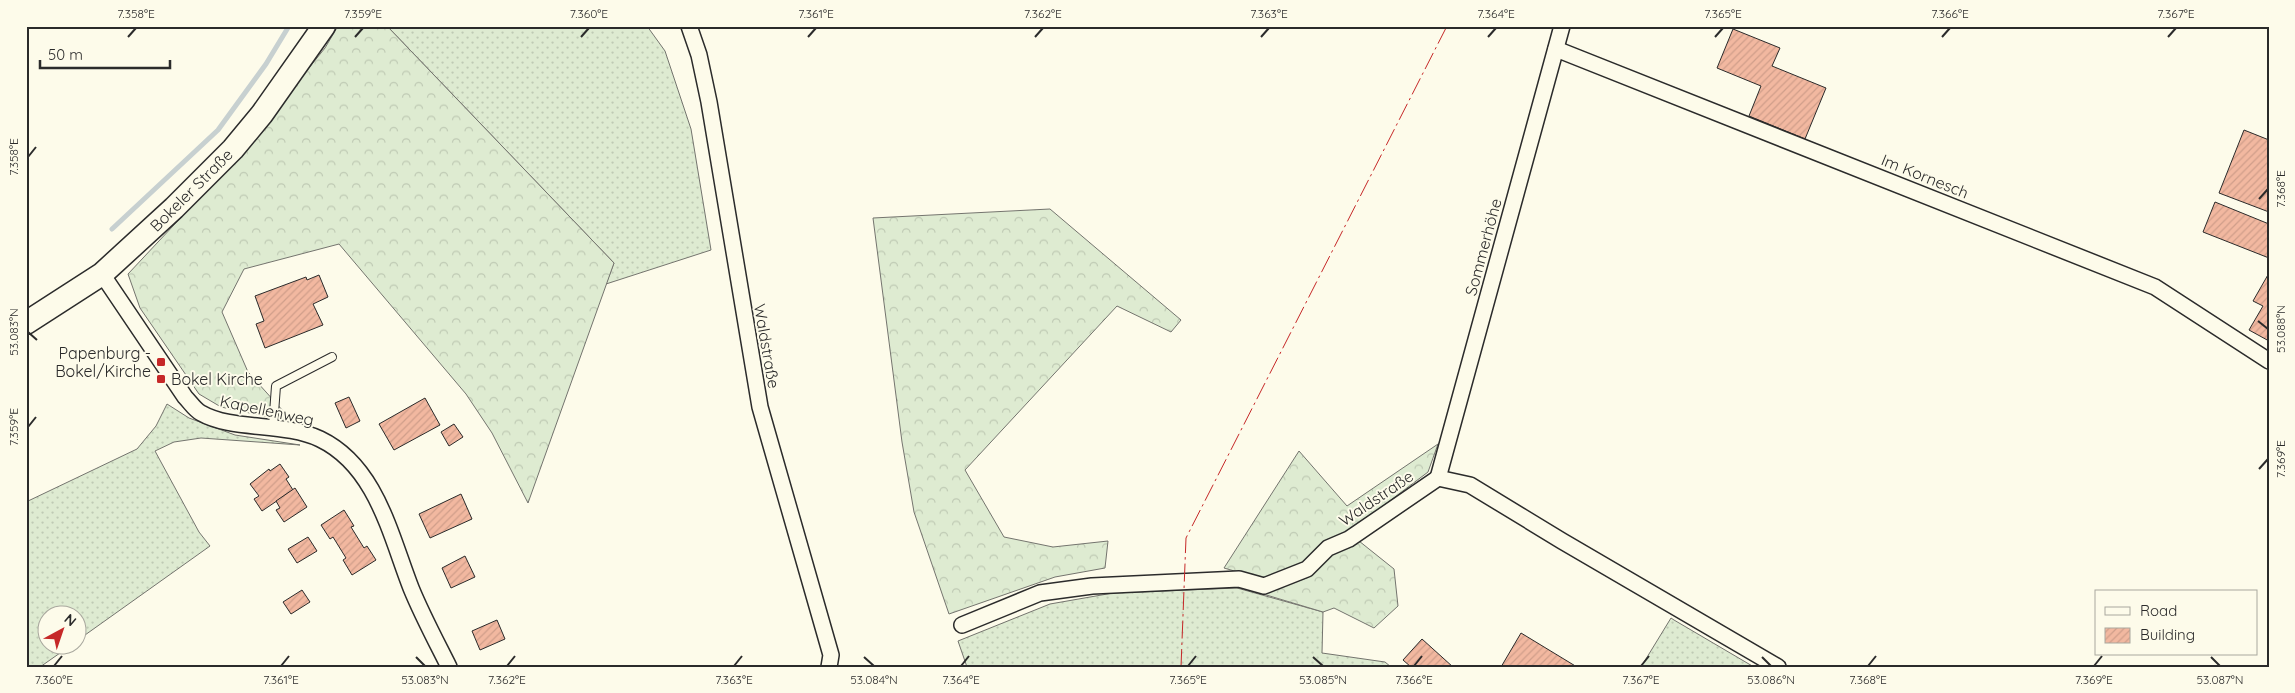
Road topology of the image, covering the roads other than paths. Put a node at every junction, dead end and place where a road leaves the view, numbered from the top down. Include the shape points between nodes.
1 (324, 26) edge
2 (688, 26) edge
3 (1562, 26) edge
4 (1556, 49) junction
5 (102, 274) junction
6 (26, 323) edge
7 (332, 357) dead end
8 (2269, 361) edge
9 (273, 426) junction
10 (1438, 478) junction
11 (962, 625) dead end
12 (448, 667) edge
13 (829, 667) edge
14 (1778, 667) edge

1 - 5 street, Bokeler Straße via 233,149
2 - 13 street, Waldstraße via 699,55 707,92 760,406 831,655
3 - 4 street, Sommerhöhe
4 - 8 street, Im Kornesch via 2155,287
4 - 10 street, Sommerhöhe
5 - 6 street, Bokeler Straße
5 - 9 street, Kapellenweg via 185,397 200,413 223,421
7 - 9 lane via 276,386
9 - 12 street, Kapellenweg via 320,439 346,456 366,478
10 - 11 street, Waldstraße via 1349,539 1328,548 1307,569 1264,586 1239,579 1092,586 1040,593
10 - 14 street, Waldstraße via 1470,485

